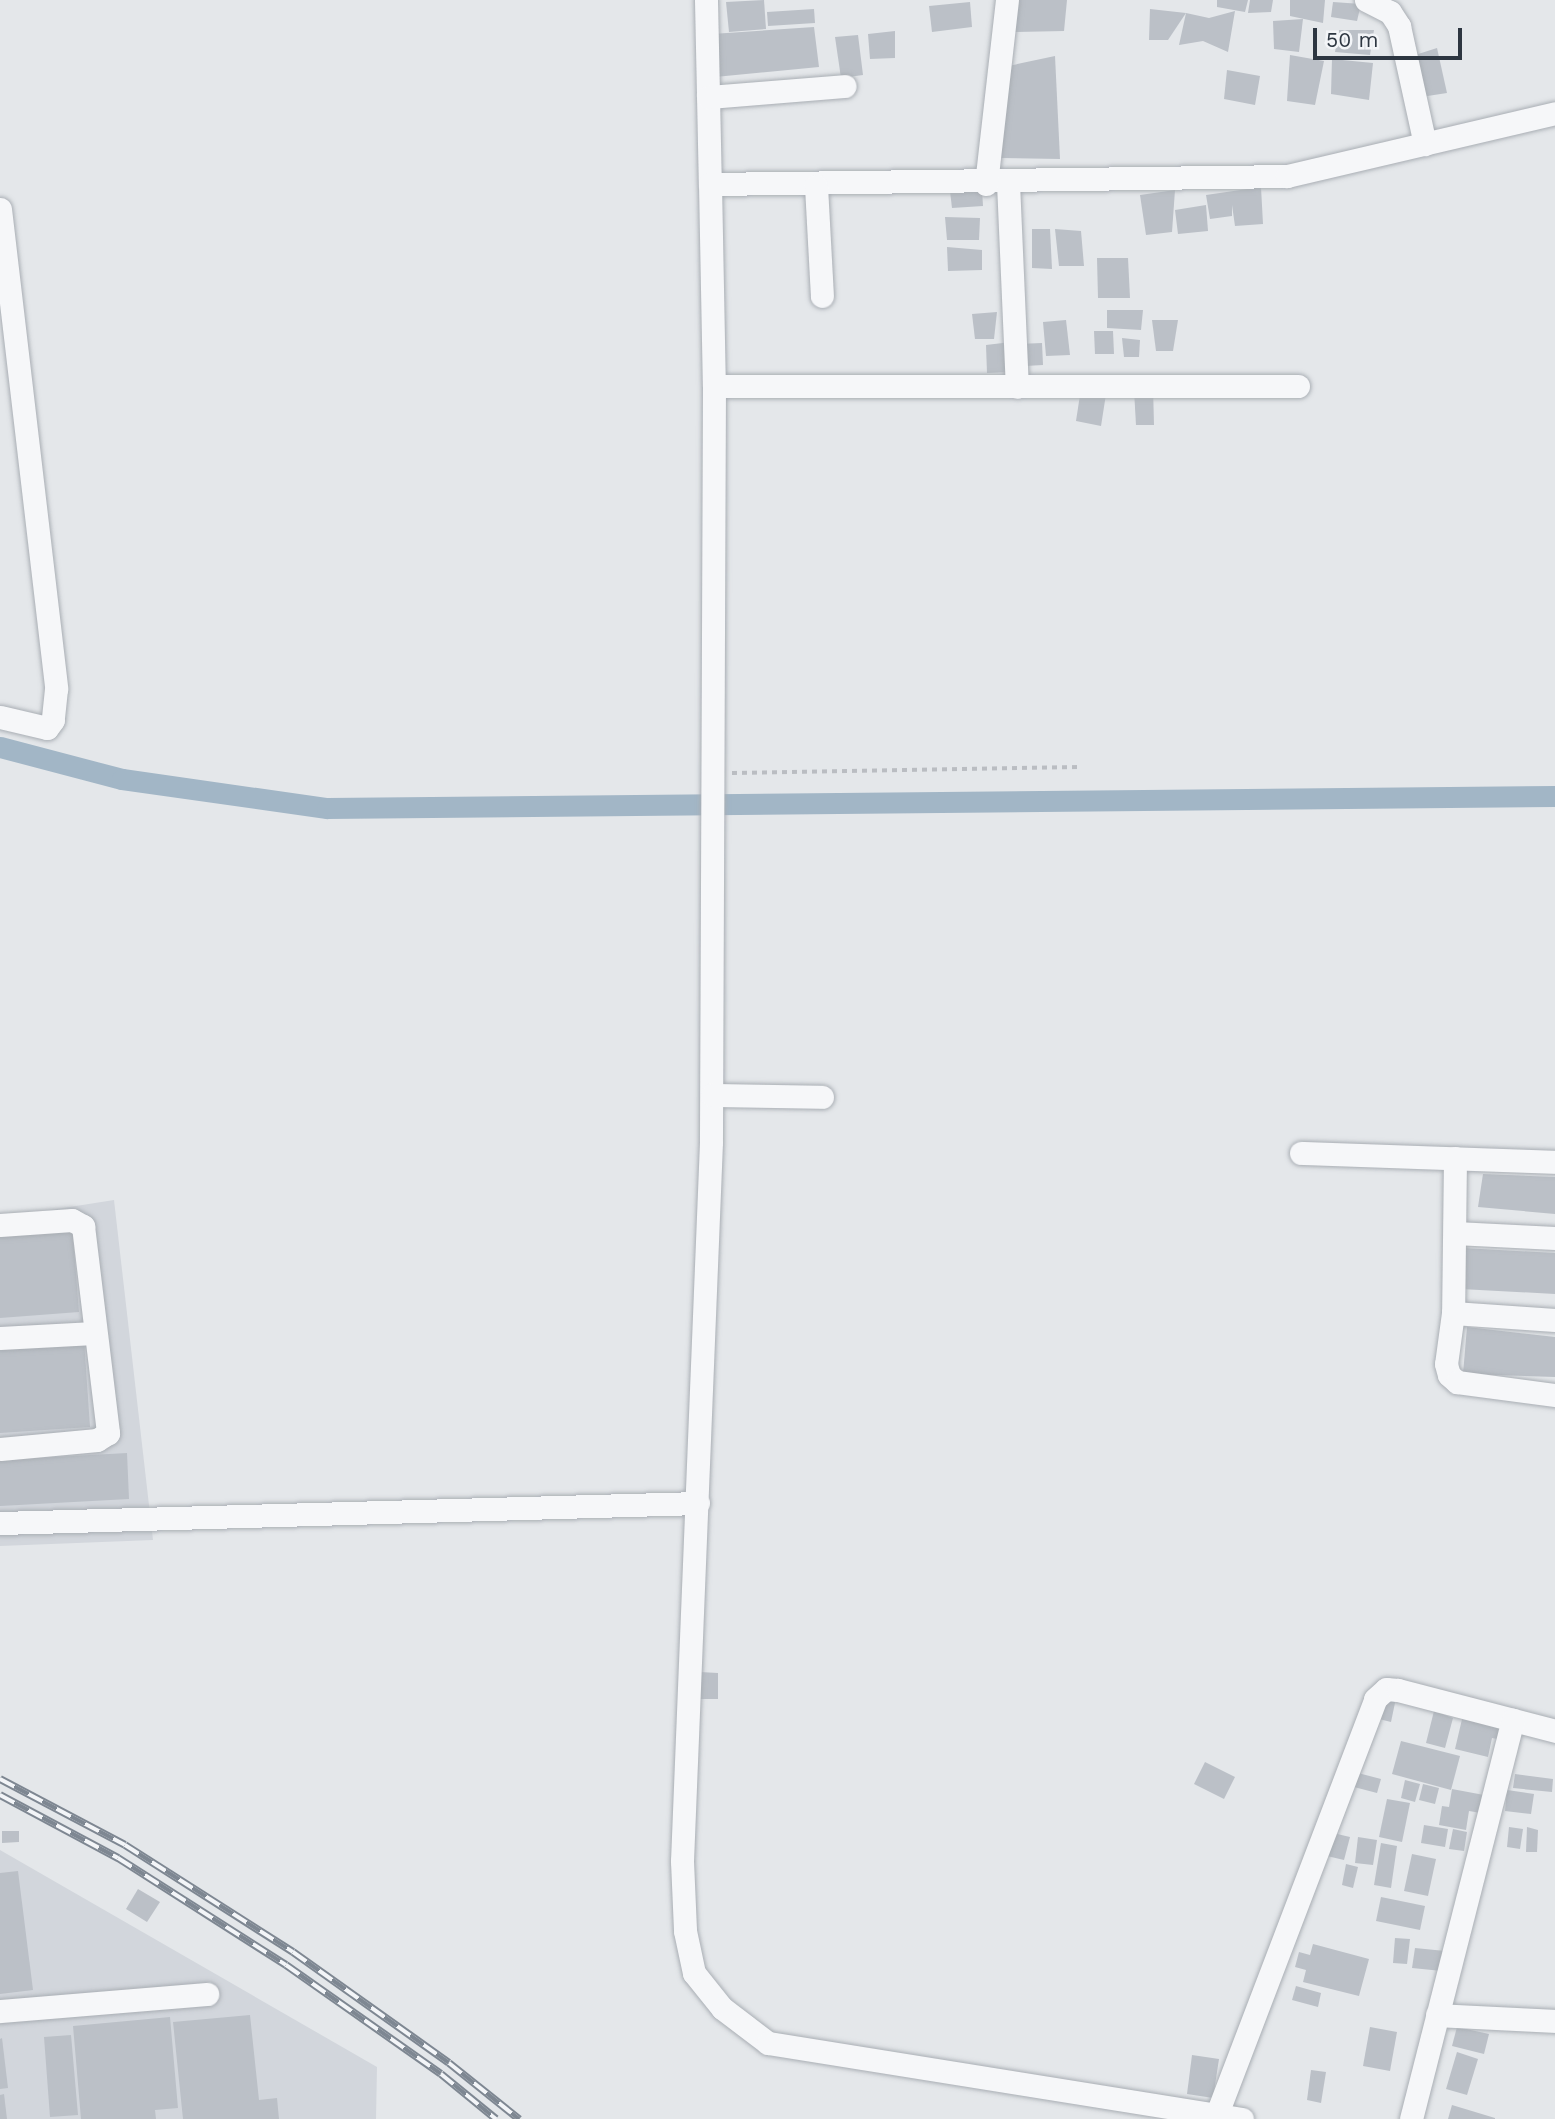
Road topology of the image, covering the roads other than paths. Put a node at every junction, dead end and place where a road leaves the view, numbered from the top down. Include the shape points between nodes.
1 (706, 0) edge
2 (713, 0) edge
3 (1007, 0) edge
4 (1366, 0) edge
5 (1390, 6) edge
6 (845, 86) dead end
7 (708, 97) junction
8 (1555, 113) edge
9 (1425, 144) junction
10 (997, 183) junction
11 (710, 184) junction
12 (816, 186) junction
13 (0, 209) edge
14 (822, 296) dead end
15 (714, 386) junction
16 (1298, 386) dead end
17 (1017, 387) junction
18 (0, 717) edge
19 (712, 1095) junction
20 (822, 1097) dead end
21 (1301, 1153) dead end
22 (1455, 1158) junction
23 (1555, 1162) edge
24 (0, 1225) edge
25 (1455, 1233) junction
26 (1555, 1238) edge
27 (1453, 1313) junction
28 (1555, 1320) edge
29 (94, 1333) junction
30 (0, 1338) edge
31 (1555, 1395) edge
32 (0, 1449) edge
33 (698, 1503) junction
34 (0, 1523) edge
35 (1513, 1720) junction
36 (1555, 1731) edge
37 (207, 1994) dead end
38 (0, 2011) edge
39 (1437, 2015) junction
40 (1555, 2021) edge
41 (1216, 2117) edge
42 (1242, 2119) edge
43 (1411, 2119) edge

1 - 2 street
1 - 7 street
3 - 10 street
4 - 5 street
5 - 9 street via 1399,26
6 - 7 street
7 - 11 street
8 - 9 street
9 - 10 street via 1287,176
10 - 12 street
10 - 17 street
11 - 12 street
11 - 15 street
12 - 14 street
13 - 18 street via 56,689 53,720 47,728
15 - 17 street
15 - 19 street
16 - 17 street
19 - 20 street
19 - 33 street
21 - 22 street
22 - 23 street
22 - 25 street
24 - 29 street via 80,1222
25 - 26 street
25 - 27 street
27 - 28 street
27 - 31 street via 1446,1363 1452,1379
29 - 30 street
29 - 32 street via 108,1433 104,1438
33 - 34 street
33 - 41 street via 682,1861 685,1931 694,1973 722,2008 768,2043
35 - 36 street
35 - 39 street
35 - 41 street via 1398,1690 1385,1689 1375,1699
37 - 38 street
39 - 40 street
39 - 43 street
41 - 42 street

